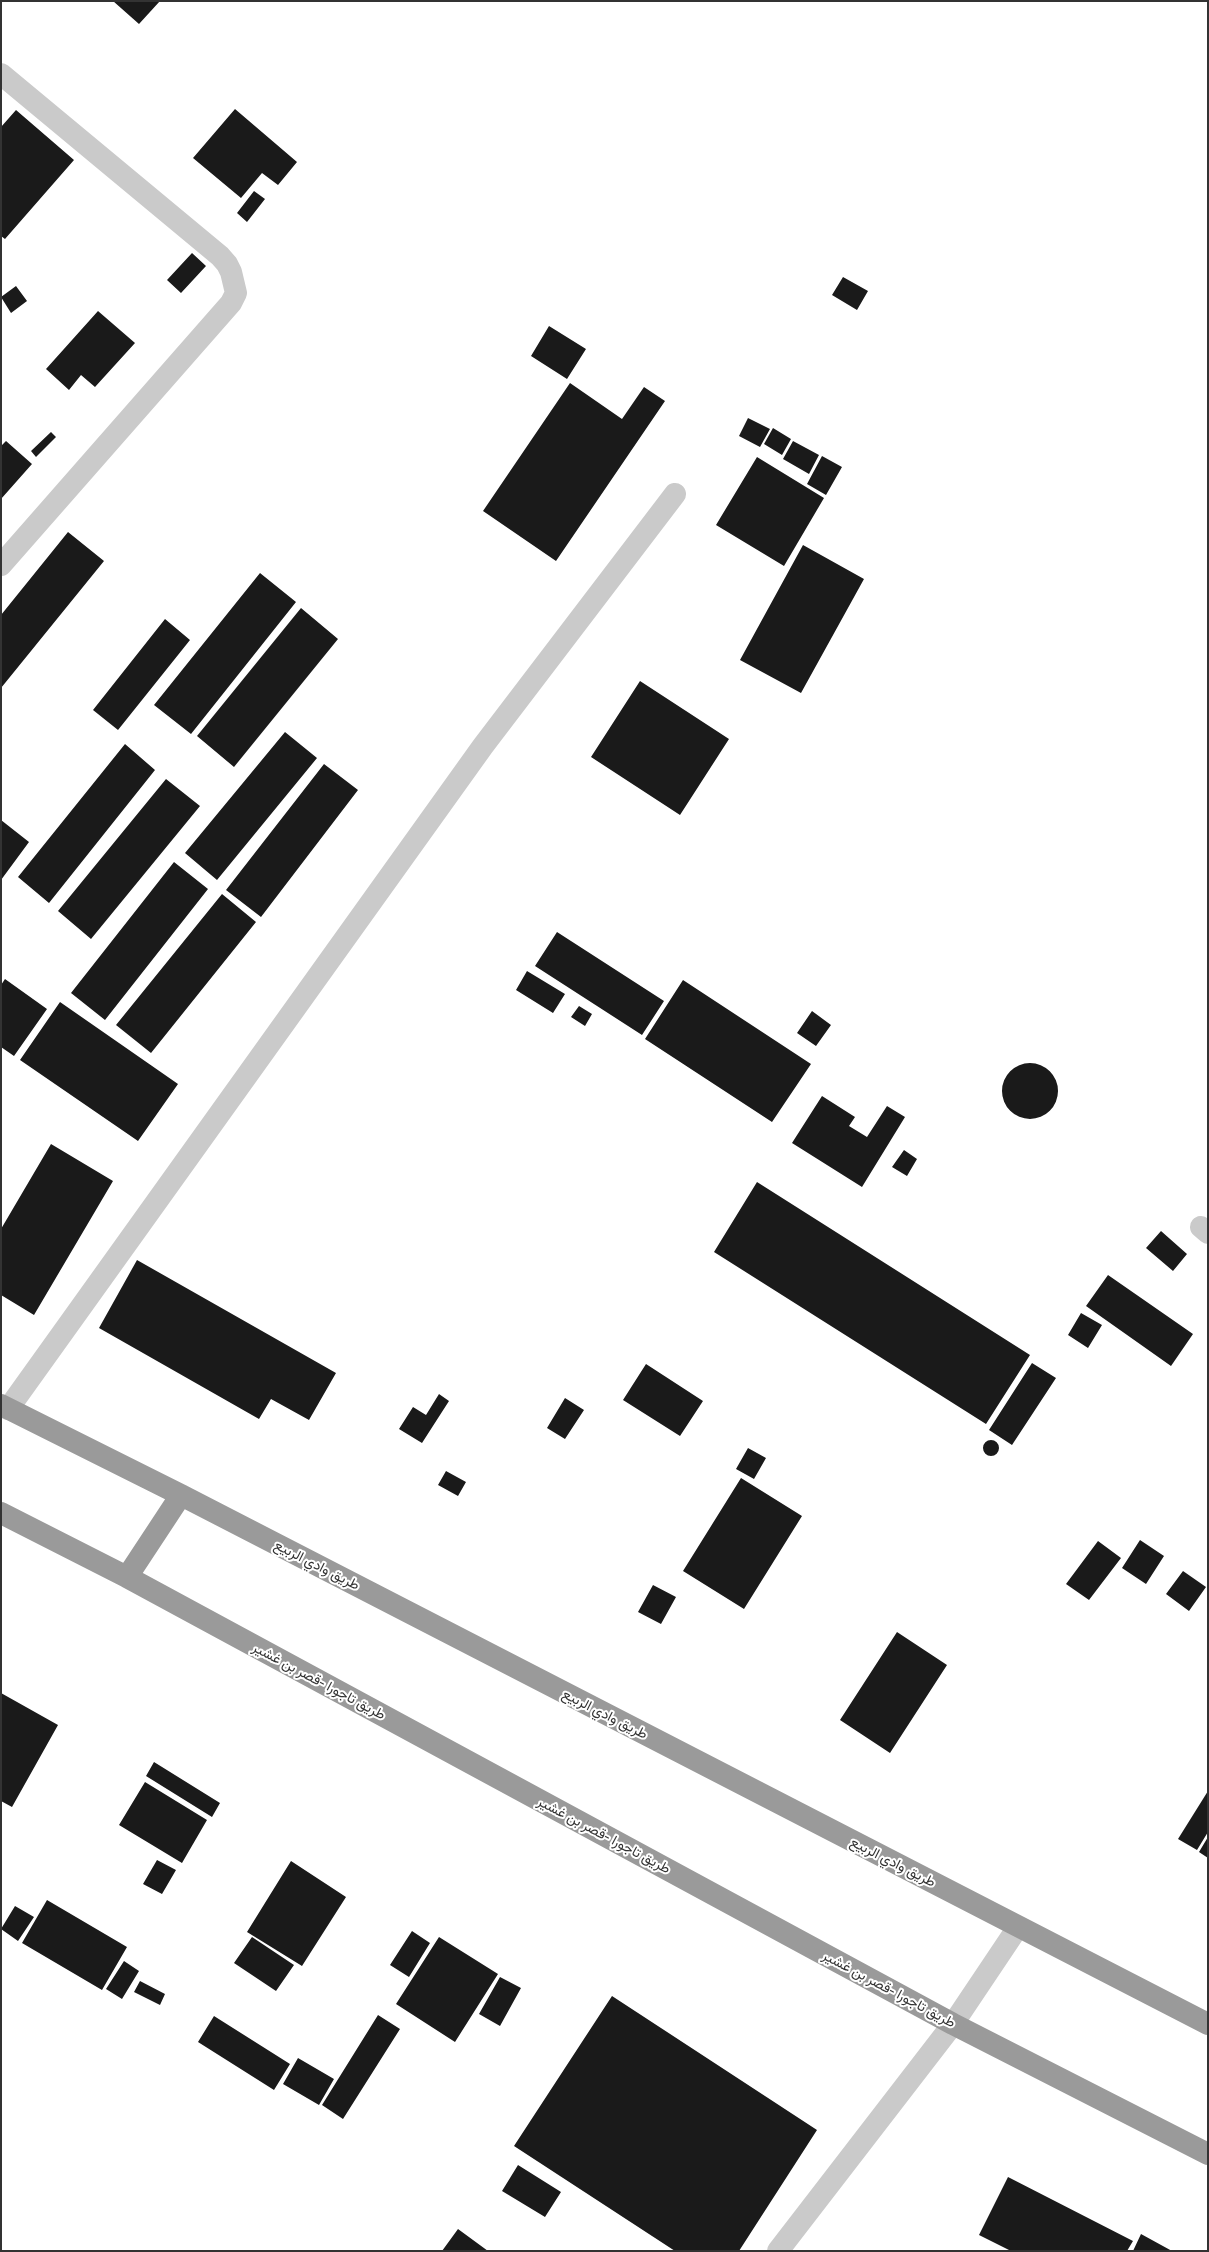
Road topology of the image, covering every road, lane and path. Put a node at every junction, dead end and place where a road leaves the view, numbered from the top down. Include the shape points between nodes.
1 (1, 74) edge
2 (675, 494) dead end
3 (1, 565) edge
4 (4, 1407) edge
5 (181, 1495) junction
6 (1, 1513) edge
7 (127, 1577) junction
8 (1018, 1927) junction
9 (953, 2024) junction
10 (1208, 2024) edge
11 (1208, 2154) edge
12 (778, 2251) edge

1 - 3 street via 220,256 231,272 236,293 231,303
2 - 4 street via 483,746
4 - 5 highway, طريق وادي الربيع
5 - 7 highway
5 - 8 highway, طريق وادي الربيع
6 - 7 highway, طريق تاجورا -قصر بن غشير
7 - 9 highway, طريق تاجورا -قصر بن غشير
8 - 9 street
8 - 10 highway, طريق وادي الربيع
9 - 11 highway, طريق تاجورا -قصر بن غشير
9 - 12 street

